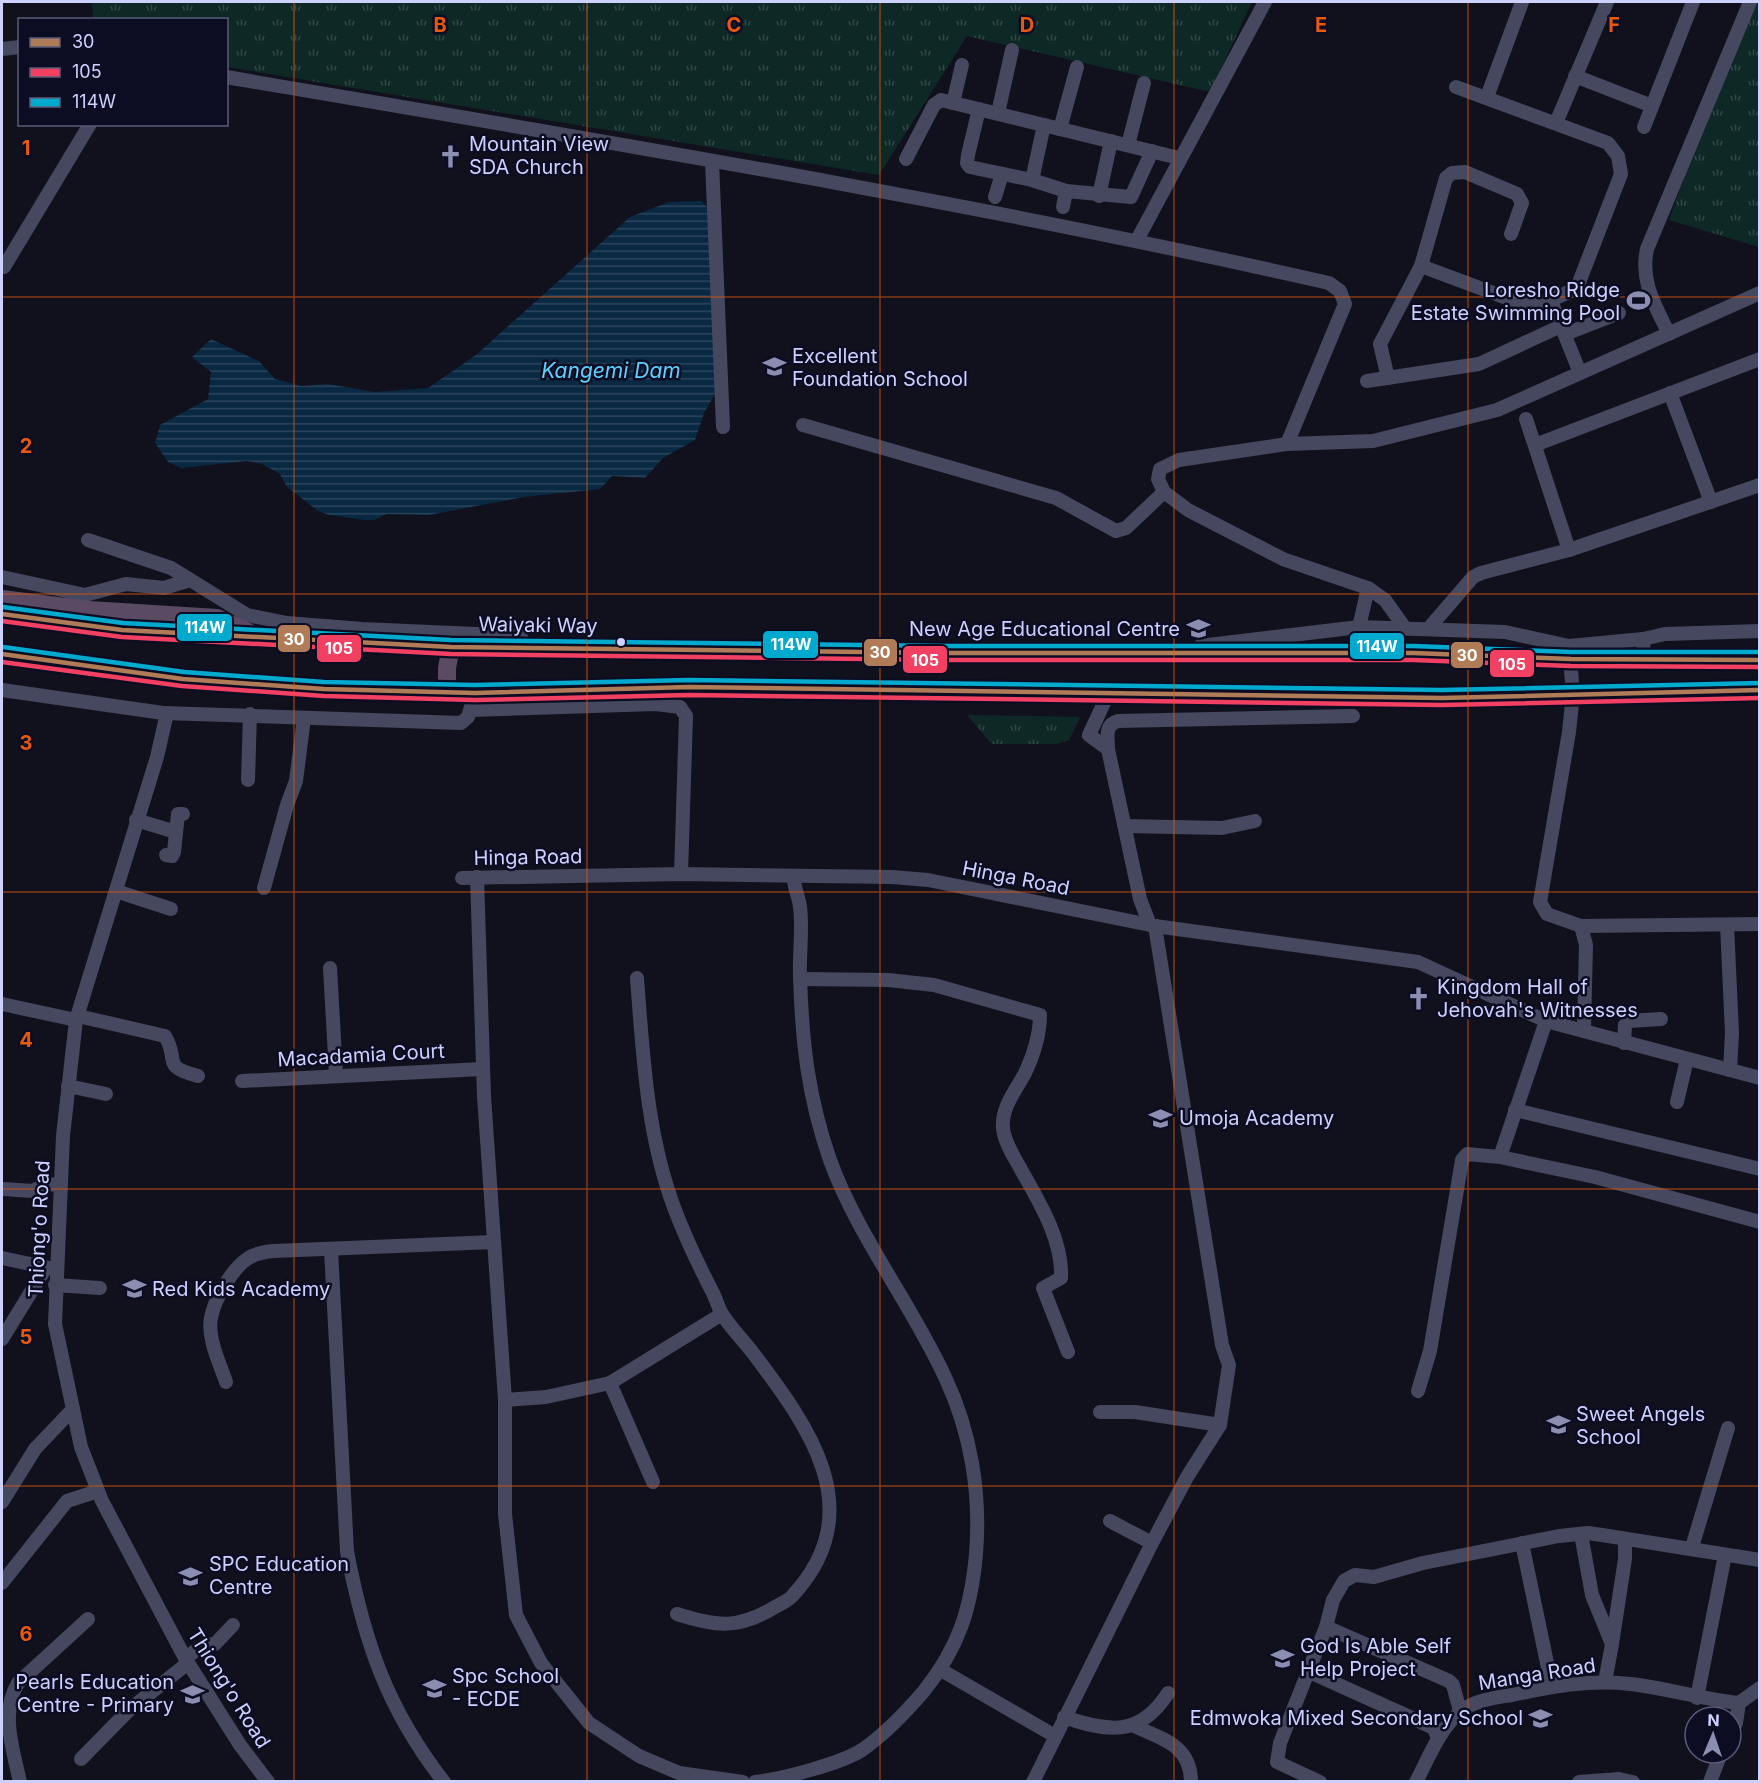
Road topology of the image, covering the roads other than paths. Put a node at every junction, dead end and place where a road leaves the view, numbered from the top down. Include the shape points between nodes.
1 (1265, 2) edge
2 (1522, 2) edge
3 (1607, 2) edge
4 (1693, 2) edge
5 (1750, 2) edge
6 (18, 47) edge
7 (2, 49) edge
8 (1012, 50) dead end
9 (962, 65) dead end
10 (1077, 67) dead end
11 (1575, 76) junction
12 (228, 77) edge
13 (1144, 83) dead end
14 (1456, 87) dead end
15 (1487, 97) junction
16 (953, 103) junction
17 (1652, 106) junction
18 (979, 109) junction
19 (998, 113) junction
20 (1556, 123) junction
21 (1044, 125) junction
22 (89, 126) edge
23 (1644, 127) dead end
24 (1060, 129) junction
25 (1111, 141) junction
26 (1128, 145) junction
27 (1152, 151) junction
28 (1179, 158) junction
29 (906, 159) dead end
30 (712, 161) junction
31 (1002, 174) junction
32 (1032, 180) junction
33 (1066, 191) junction
34 (1099, 196) junction
35 (995, 197) dead end
36 (1063, 207) dead end
37 (1511, 234) dead end
38 (1137, 240) junction
39 (2, 266) edge
40 (1420, 266) junction
41 (1760, 292) edge
42 (1554, 297) junction
43 (1619, 313) dead end
44 (1567, 329) junction
45 (1669, 334) junction
46 (1760, 359) edge
47 (1584, 372) junction
48 (1388, 378) junction
49 (1367, 381) dead end
50 (1670, 393) junction
51 (1526, 419) dead end
52 (803, 424) dead end
53 (723, 426) dead end
54 (1287, 444) junction
55 (1535, 445) junction
56 (1760, 485) edge
57 (1164, 492) junction
58 (1711, 502) junction
59 (88, 540) dead end
60 (1569, 550) junction
61 (2, 577) edge
62 (190, 580) junction
63 (1368, 588) junction
64 (2, 599) edge
65 (2, 614) edge
66 (1359, 627) junction
67 (1405, 628) junction
68 (1429, 628) junction
69 (1760, 631) edge
70 (255, 636) junction
71 (521, 636) dead end
72 (1643, 639) junction
73 (451, 647) junction
74 (1149, 651) junction
75 (1570, 652) junction
76 (2, 654) edge
77 (1644, 660) junction
78 (1760, 660) edge
79 (2, 690) edge
80 (1760, 690) edge
81 (447, 692) junction
82 (1108, 692) junction
83 (1573, 694) junction
84 (656, 696) junction
85 (473, 701) junction
86 (167, 713) junction
87 (250, 714) junction
88 (1353, 717) dead end
89 (304, 718) junction
90 (1110, 725) junction
91 (1108, 749) junction
92 (248, 780) dead end
93 (183, 814) dead end
94 (136, 820) junction
95 (1255, 821) dead end
96 (1125, 826) junction
97 (176, 832) junction
98 (166, 855) dead end
99 (681, 874) junction
100 (794, 876) junction
101 (264, 888) dead end
102 (116, 891) junction
103 (171, 909) dead end
104 (1760, 924) edge
105 (1727, 925) junction
106 (1152, 926) junction
107 (1581, 926) junction
108 (330, 968) dead end
109 (637, 978) dead end
110 (800, 979) junction
111 (2, 1004) edge
112 (77, 1018) junction
113 (1661, 1019) dead end
114 (1546, 1021) junction
115 (1584, 1031) junction
116 (1624, 1042) junction
117 (1687, 1059) junction
118 (482, 1069) junction
119 (1730, 1070) junction
120 (336, 1074) junction
121 (198, 1076) dead end
122 (1760, 1078) edge
123 (242, 1081) dead end
124 (68, 1086) junction
125 (106, 1094) dead end
126 (1677, 1102) dead end
127 (1515, 1110) junction
128 (1500, 1156) junction
129 (1760, 1169) edge
130 (60, 1184) junction
131 (3, 1189) dead end
132 (1760, 1222) edge
133 (494, 1242) junction
134 (331, 1250) junction
135 (2, 1258) edge
136 (51, 1269) junction
137 (56, 1285) junction
138 (100, 1288) dead end
139 (722, 1314) junction
140 (2, 1339) edge
141 (1068, 1352) dead end
142 (226, 1382) dead end
143 (609, 1383) junction
144 (1418, 1391) dead end
145 (505, 1400) junction
146 (73, 1409) junction
147 (1100, 1412) dead end
148 (1220, 1425) junction
149 (1728, 1428) dead end
150 (653, 1482) dead end
151 (98, 1491) junction
152 (2, 1502) edge
153 (1110, 1521) dead end
154 (1581, 1534) junction
155 (1625, 1539) junction
156 (1152, 1542) junction
157 (1522, 1543) junction
158 (1692, 1547) junction
159 (1725, 1555) junction
160 (1760, 1560) edge
161 (2, 1583) edge
162 (677, 1614) dead end
163 (88, 1619) dead end
164 (233, 1626) dead end
165 (1326, 1627) junction
166 (1612, 1644) junction
167 (187, 1660) junction
168 (1310, 1666) junction
169 (941, 1670) junction
170 (1605, 1682) junction
171 (1552, 1687) junction
172 (1760, 1688) edge
173 (1168, 1693) dead end
174 (1697, 1698) junction
175 (1739, 1703) joint
176 (1460, 1711) junction
177 (1064, 1717) junction
178 (1134, 1726) junction
179 (1055, 1736) junction
180 (1438, 1739) junction
181 (81, 1760) dead end
182 (1716, 1765) edge
183 (265, 1781) edge
184 (775, 1781) edge
185 (20, 1782) edge
186 (444, 1782) edge
187 (743, 1782) edge
188 (755, 1782) edge
189 (1033, 1782) edge
190 (1191, 1782) edge
191 (1320, 1782) edge
192 (1416, 1782) edge
193 (1579, 1782) edge
194 (1633, 1782) edge
195 (1710, 1782) edge

1 - 28 street
2 - 15 street
3 - 11 street
4 - 17 street
5 - 45 street via 1647,249 1647,288
6 - 7 street
8 - 19 street
9 - 16 street
10 - 24 street
11 - 17 street
11 - 20 street
12 - 30 street
13 - 26 street
14 - 15 street
15 - 20 street
16 - 18 street
16 - 29 street via 936,102
17 - 23 street
18 - 19 street
18 - 31 street via 967,163
19 - 21 street
20 - 42 street via 1608,143 1618,156 1621,169 1578,285
21 - 24 street
21 - 32 street
22 - 39 street
24 - 25 street
25 - 26 street
25 - 34 street
26 - 27 street
27 - 28 street
27 - 34 street via 1134,195
28 - 38 street
30 - 38 street
30 - 53 street
31 - 32 street
31 - 35 street
32 - 33 street
33 - 34 street
33 - 36 street
37 - 40 street via 1522,203 1517,194 1465,172 1452,173 1446,177
38 - 54 street via 1329,283 1340,291 1345,304
40 - 42 street via 1520,303 1532,304
40 - 48 street via 1380,344
41 - 45 street
42 - 44 street
43 - 44 street
44 - 47 street
44 - 48 street via 1479,364
45 - 47 street
46 - 50 street
47 - 54 street via 1497,410 1373,441
48 - 49 street
50 - 55 street
50 - 58 street
51 - 55 street
52 - 57 street via 1056,498 1116,531 1126,528
54 - 57 street via 1167,463 1158,473
55 - 60 street
56 - 58 street
57 - 63 street via 1188,510 1284,559
58 - 60 street
59 - 62 street via 171,568
60 - 68 street via 1473,577
61 - 62 street via 85,595 126,584 164,588
62 - 71 street via 247,615 287,623
63 - 66 street
63 - 67 street via 1385,600
64 - 70 highway via 89,610 217,618
65 - 70 highway, Waiyaki Way via 122,630
66 - 67 street
66 - 74 street
67 - 68 street
68 - 75 street via 1514,633
69 - 72 street via 1665,634
70 - 73 highway, Waiyaki Way
72 - 75 street
72 - 77 street
73 - 74 highway, Waiyaki Way via 945,653
73 - 81 highway
74 - 75 highway, Waiyaki Way
75 - 77 highway, Waiyaki Way
75 - 83 street
76 - 81 highway via 183,679 324,689
77 - 78 highway, Waiyaki Way
79 - 86 street
80 - 83 highway
81 - 85 highway
82 - 83 highway via 1442,698
82 - 84 highway
82 - 90 street
82 - 91 street via 1089,735
83 - 107 street via 1540,902 1547,914
84 - 85 highway
84 - 99 street via 680,707 686,716
85 - 89 street via 461,723
86 - 87 street
86 - 94 street, Thiong'o Road
87 - 89 street
87 - 92 street
88 - 90 street
89 - 101 street via 296,781
90 - 91 street
91 - 96 street
93 - 97 street via 178,814
94 - 97 street
94 - 102 street, Thiong'o Road
95 - 96 street via 1226,828
96 - 106 street via 1140,899
97 - 98 street via 174,852 172,856
99 - 100 street, Hinga Road
99 - 118 street, Hinga Road via 470,878
100 - 106 street, Hinga Road via 928,880
100 - 110 street via 800,907
102 - 103 street
102 - 112 street, Thiong'o Road
104 - 105 street
105 - 107 street
105 - 119 street
106 - 114 street, Hinga Road via 1418,962
106 - 148 street via 1222,1345 1229,1365
107 - 115 street via 1587,945
108 - 120 street
109 - 139 street via 645,1076 659,1160 679,1220
110 - 141 street via 934,985 1040,1015 1026,1071 1005,1112 1003,1129 1058,1249 1061,1278 1043,1288
110 - 169 street via 802,1045 813,1103 832,1163 858,1221 945,1376 961,1416 970,1455 978,1533 974,1588 962,1629
111 - 112 street
112 - 121 street via 165,1036 178,1071
112 - 124 street, Thiong'o Road
113 - 116 street via 1629,1021
114 - 115 street, Hinga Road
114 - 127 street
115 - 116 street, Hinga Road
116 - 117 street, Hinga Road
117 - 119 street, Hinga Road
117 - 126 street
118 - 120 street, Macadamia Court
118 - 133 street
119 - 122 street, Hinga Road
120 - 123 street, Macadamia Court
124 - 125 street
124 - 130 street, Thiong'o Road
127 - 128 street
127 - 129 street
128 - 132 street
128 - 144 street via 1467,1154 1462,1160 1430,1351
130 - 131 street via 44,1185 33,1191
130 - 136 street, Thiong'o Road
133 - 134 street
133 - 145 street
134 - 142 street via 259,1253 236,1270 210,1320
134 - 186 street via 347,1551 353,1585 378,1671 399,1716
135 - 136 street
136 - 137 street, Thiong'o Road
136 - 140 street
137 - 138 street
137 - 146 street, Thiong'o Road via 55,1324
139 - 143 street
139 - 162 street via 775,1382 811,1437 828,1492 828,1532 812,1574 789,1600 764,1616 742,1624 718,1624
143 - 145 street via 546,1397
143 - 150 street
145 - 187 street via 505,1514 512,1589 516,1615 541,1663 589,1723 639,1756 679,1773
146 - 151 street, Thiong'o Road via 81,1447
146 - 152 street via 35,1449
147 - 148 street via 1136,1412
148 - 156 street
149 - 158 street
151 - 161 street via 67,1501
151 - 167 street, Thiong'o Road
153 - 156 street
154 - 155 street
154 - 157 street
154 - 166 street via 1592,1595
155 - 158 street
155 - 166 street
156 - 177 street
157 - 165 street via 1374,1577 1354,1575 1344,1581 1333,1600
157 - 171 street
158 - 159 street
159 - 160 street
159 - 174 street
163 - 185 street via 11,1694 9,1731
164 - 167 street via 215,1644 204,1645
165 - 168 street
165 - 176 street via 1449,1681
166 - 170 street
167 - 181 street via 129,1710
167 - 183 street, Thiong'o Road
168 - 180 street via 1317,1677 1434,1728
168 - 191 street via 1280,1743 1277,1762
169 - 179 street
169 - 184 street via 906,1713 861,1750
170 - 171 street, Manga Road
170 - 174 street, Manga Road
171 - 176 street, Manga Road via 1477,1702
172 - 175 street
173 - 178 street via 1154,1711
174 - 175 street, Manga Road
176 - 180 street, Manga Road
177 - 178 street via 1105,1727
177 - 179 street
178 - 190 street via 1186,1755
179 - 189 street
180 - 192 street, Manga Road
182 - 195 street
184 - 188 street
193 - 194 street

